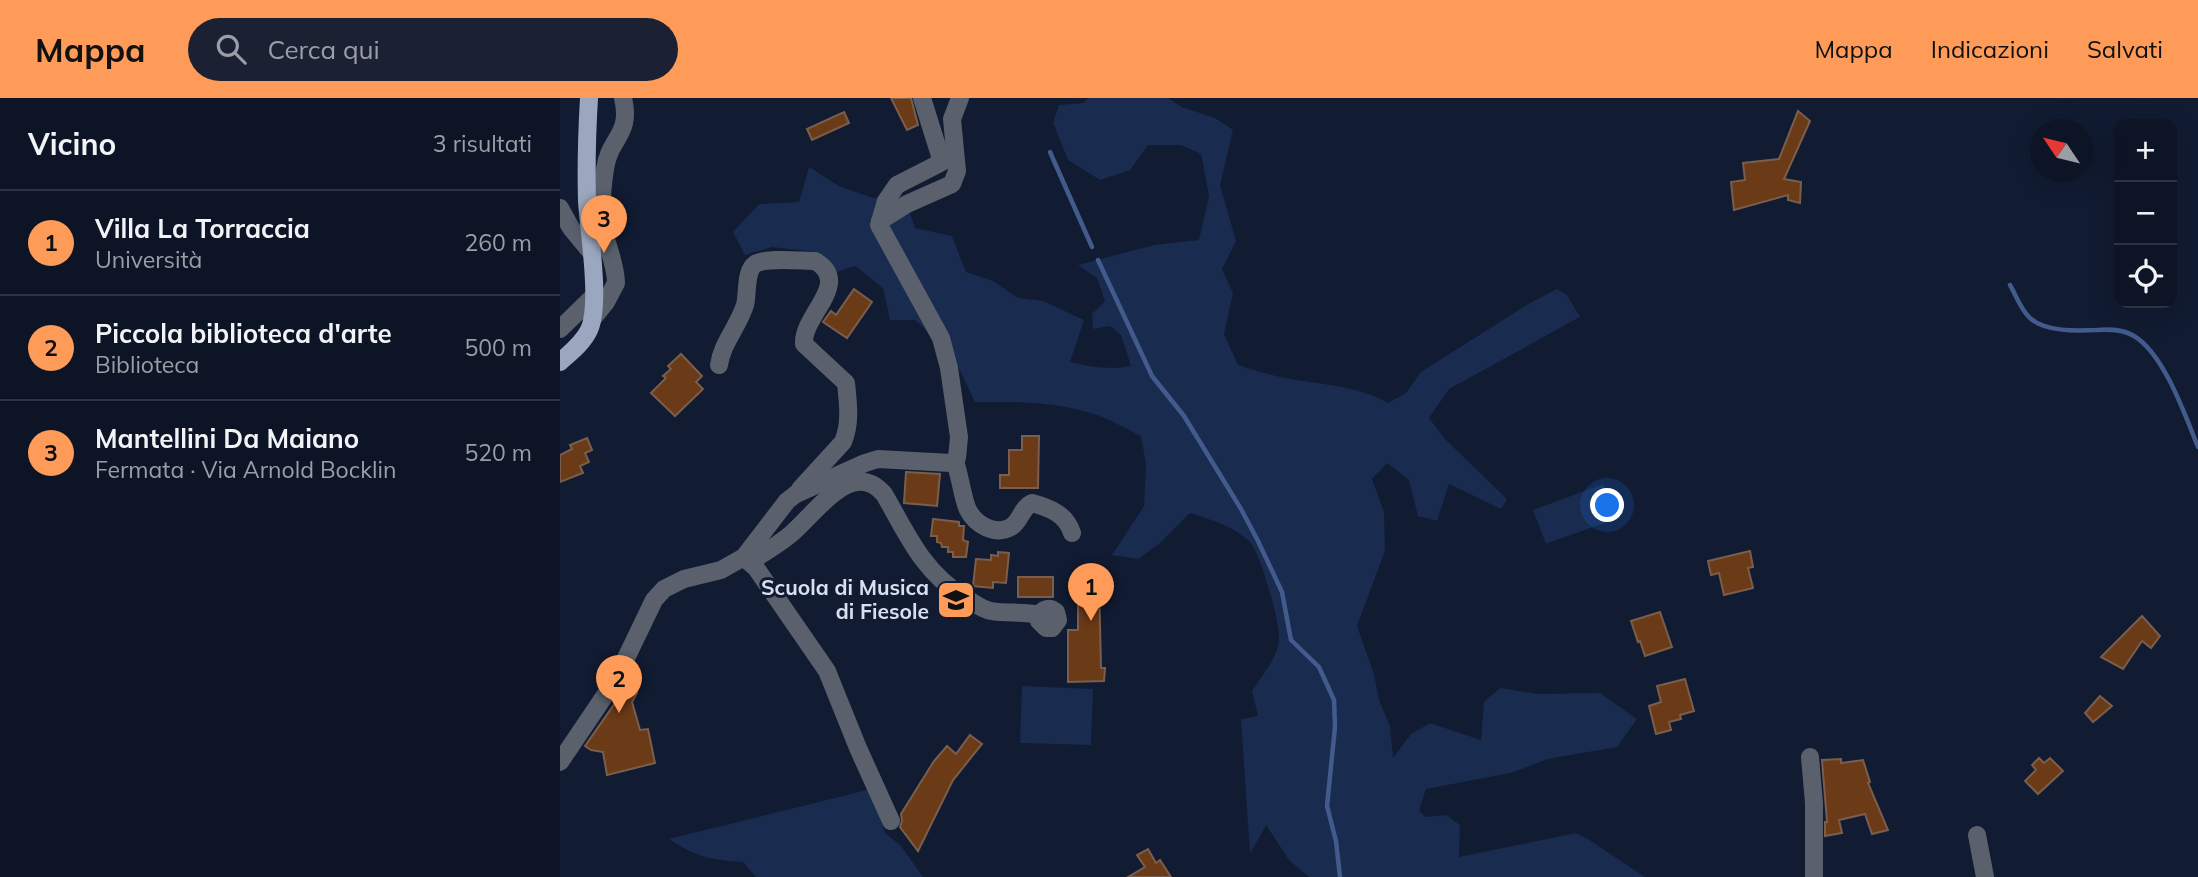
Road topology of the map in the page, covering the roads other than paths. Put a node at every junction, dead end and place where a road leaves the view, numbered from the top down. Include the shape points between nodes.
1 (589, 98) edge
2 (623, 98) edge
3 (922, 98) edge
4 (960, 98) edge
5 (560, 208) edge
6 (880, 221) junction
7 (590, 251) junction
8 (595, 295) junction
9 (593, 318) junction
10 (560, 329) edge
11 (560, 362) edge
12 (719, 365) dead end
13 (955, 462) junction
14 (796, 494) junction
15 (1072, 533) dead end
16 (747, 559) junction
17 (1040, 615) dead end
18 (1810, 757) dead end
19 (560, 762) edge
20 (891, 821) dead end
21 (1977, 835) dead end
22 (1814, 877) edge
23 (1985, 877) edge

1 - 7 main road
2 - 9 street via 626,121 607,158 604,185 603,222 617,283
3 - 6 street via 942,162 897,185
4 - 6 street via 952,119 957,171 952,184
5 - 7 street
6 - 13 street via 879,228 941,338 959,436
7 - 8 main road
8 - 9 main road
8 - 10 street
9 - 11 main road via 581,343
12 - 14 street via 744,306 754,264 816,261 822,265 829,289 807,326 804,344 846,383 849,411 843,442
13 - 14 street via 878,459
13 - 15 street via 968,512 981,524 996,531 1011,527 1032,503 1059,513
14 - 16 street
16 - 17 street via 793,532 845,485 870,482 884,494 923,561 946,585 990,611
16 - 19 street via 664,589 654,600 616,678
16 - 20 street via 827,671
18 - 22 street
21 - 23 street

